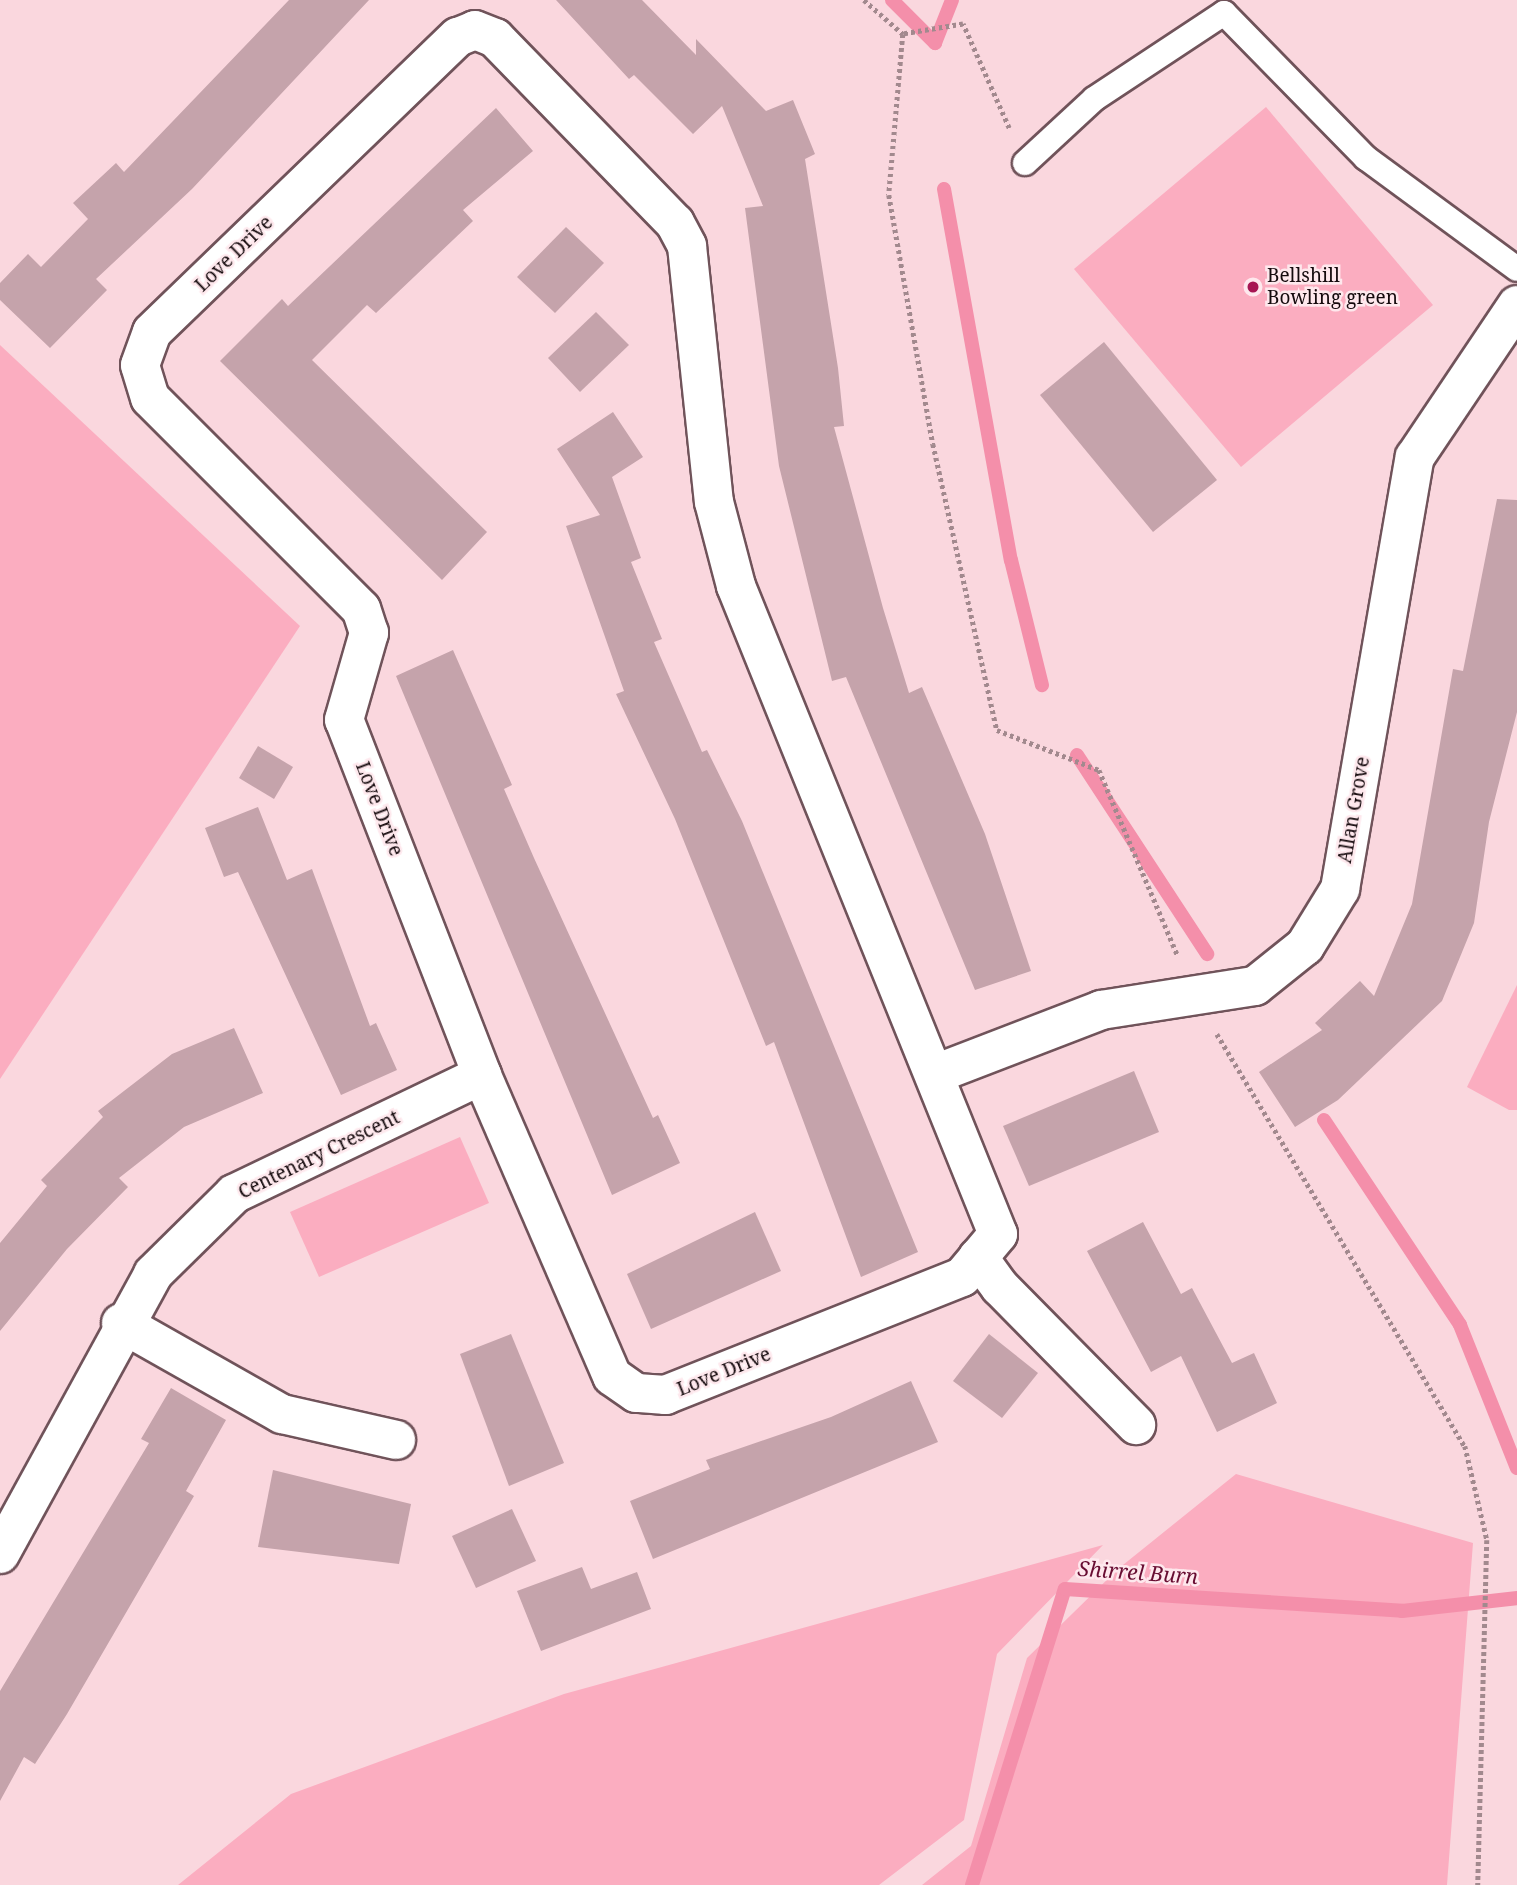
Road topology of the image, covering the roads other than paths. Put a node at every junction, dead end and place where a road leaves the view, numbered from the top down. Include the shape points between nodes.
1 (1025, 163) road end
2 (1517, 269) edge
3 (1517, 305) edge
4 (938, 1073) junction
5 (482, 1075) junction
6 (978, 1257) junction
7 (121, 1323) junction
8 (1136, 1425) dead end
9 (396, 1440) dead end
10 (0, 1554) edge

1 - 2 lane via 1094,99 1224,13 1366,158
3 - 4 street, Allan Grove via 1415,457 1340,888 1305,946 1255,986 1101,1010
4 - 5 street, Love Drive via 832,830 736,586 714,502 687,246 675,223 495,38 475,30 458,37 152,332 140,365 149,398 361,609 369,633 344,720
4 - 6 street, Love Drive via 998,1234
5 - 6 street, Love Drive via 612,1376 636,1393 666,1395 962,1277
5 - 7 street, Centenary Crescent via 234,1194 153,1274
6 - 8 street via 1000,1287
7 - 9 street via 282,1414
7 - 10 street, Centenary Crescent

